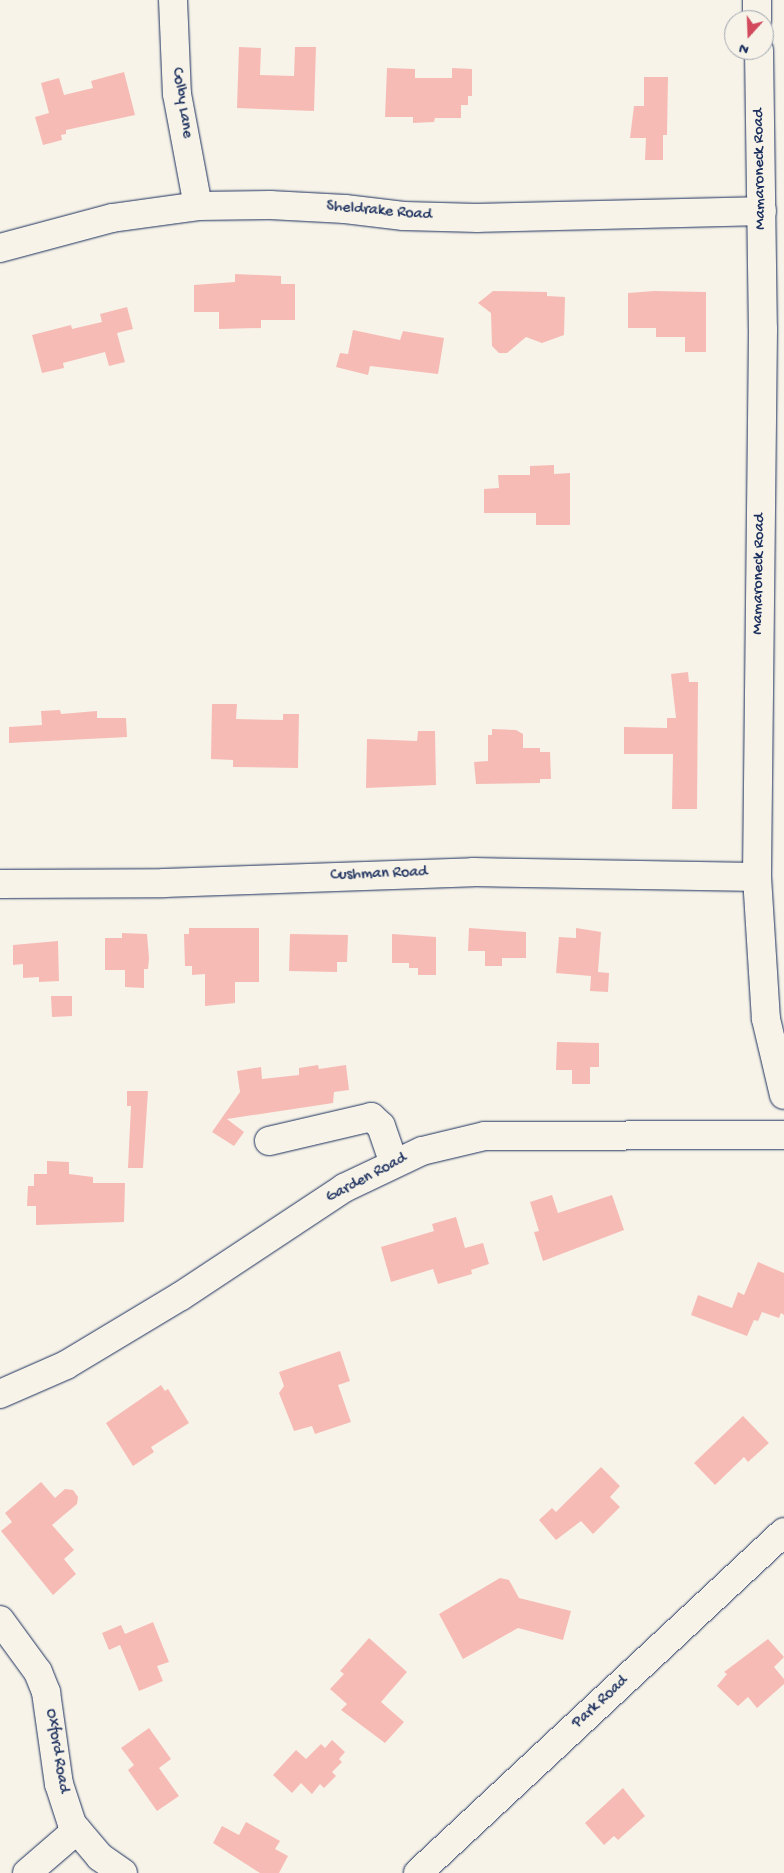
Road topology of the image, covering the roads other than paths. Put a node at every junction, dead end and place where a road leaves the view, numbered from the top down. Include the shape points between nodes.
1 (173, 0) edge
2 (759, 60) edge
3 (198, 206) junction
4 (762, 211) junction
5 (0, 248) edge
6 (757, 877) junction
7 (0, 884) edge
8 (784, 1095) edge
9 (784, 1135) edge
10 (269, 1141) dead end
11 (394, 1163) junction
12 (0, 1394) edge
13 (784, 1532) edge
14 (0, 1620) edge
15 (77, 1830) junction
16 (27, 1873) edge
17 (123, 1873) edge
18 (418, 1873) edge

1 - 3 street, Colby Lane via 177,94
2 - 4 street, Mamaroneck Road
3 - 4 street, Sheldrake Road via 270,205 404,216 478,218
3 - 5 street, Sheldrake Road via 112,218
4 - 6 street, Mamaroneck Road
6 - 7 street, Cushman Road via 473,872 164,884
6 - 8 street, Mamaroneck Road via 766,1019
9 - 11 street, Garden Road via 485,1136 422,1151
10 - 11 street via 371,1118 381,1126
11 - 12 street, Garden Road via 344,1188 181,1296 66,1365
13 - 18 street, Park Road
14 - 15 street, Oxford Road via 38,1672 46,1692 59,1784
15 - 16 street
15 - 17 street, Oxford Road via 100,1858

